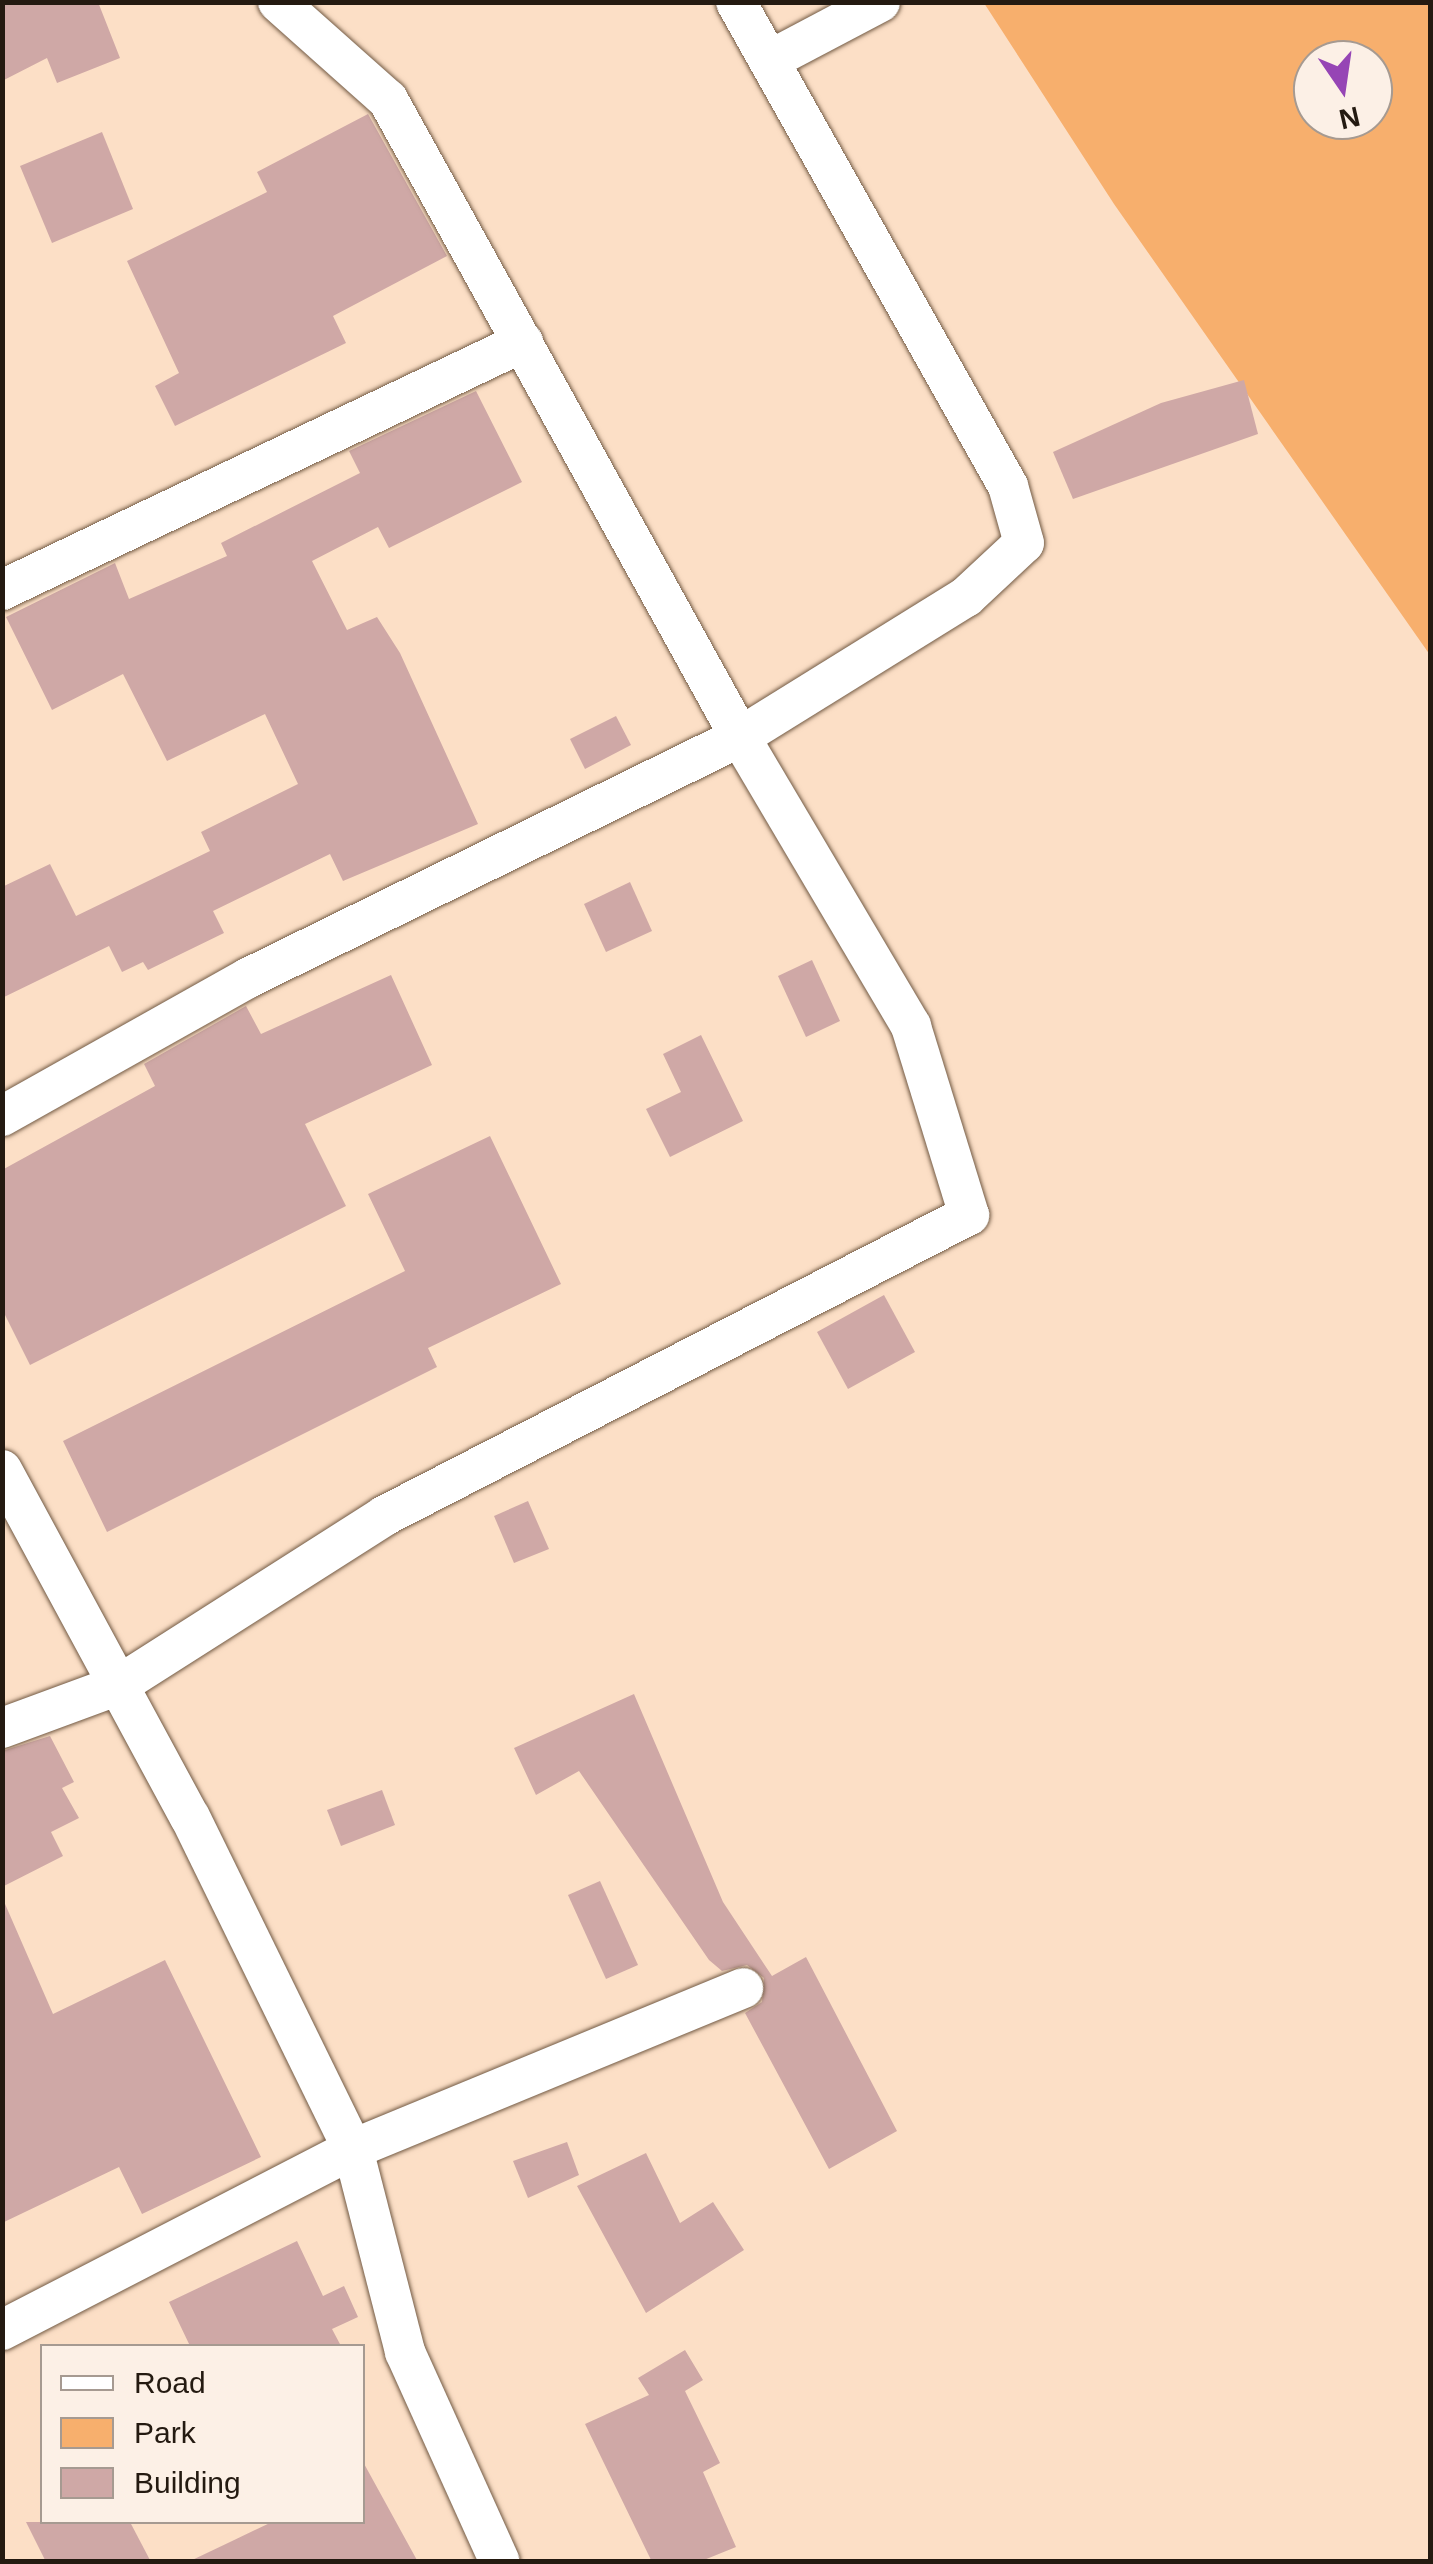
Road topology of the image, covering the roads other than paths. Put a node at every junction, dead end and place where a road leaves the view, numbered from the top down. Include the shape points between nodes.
1 (278, 2) edge
2 (736, 2) edge
3 (880, 2) edge
4 (772, 59) junction
5 (523, 342) junction
6 (2, 590) edge
7 (740, 738) junction
8 (2, 1116) edge
9 (2, 1470) edge
10 (119, 1685) junction
11 (2, 1728) edge
12 (743, 1988) dead end
13 (353, 2149) junction
14 (2, 2330) edge
15 (500, 2562) edge

1 - 5 street via 388,100
2 - 4 street
3 - 4 street
4 - 7 street via 1008,486 1024,543 966,597
5 - 6 street
5 - 7 street
7 - 8 street via 248,978
7 - 10 street via 912,1026 969,1215 384,1516
9 - 10 street
10 - 11 street
10 - 13 street
12 - 13 street
13 - 14 street
13 - 15 street via 405,2352

